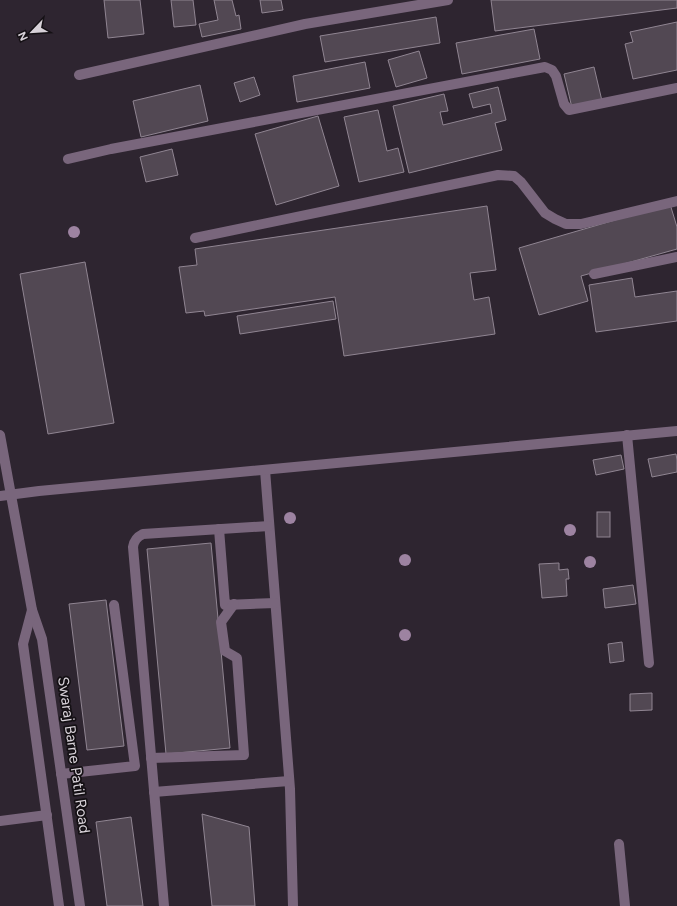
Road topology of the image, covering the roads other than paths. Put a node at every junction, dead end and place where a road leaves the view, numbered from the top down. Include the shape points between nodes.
1 (448, 0) edge
2 (79, 75) dead end
3 (677, 88) edge
4 (68, 159) dead end
5 (677, 201) edge
6 (195, 238) dead end
7 (677, 257) edge
8 (594, 274) dead end
9 (677, 431) edge
10 (627, 435) junction
11 (0, 438) edge
12 (265, 470) junction
13 (5, 495) edge
14 (269, 526) junction
15 (219, 529) junction
16 (275, 603) junction
17 (234, 604) junction
18 (114, 605) dead end
19 (32, 610) junction
20 (650, 663) dead end
21 (151, 758) junction
22 (61, 774) junction
23 (289, 781) junction
24 (154, 792) junction
25 (47, 815) junction
26 (0, 821) edge
27 (619, 844) dead end
28 (59, 906) edge
29 (80, 906) edge
30 (164, 906) edge
31 (293, 906) edge
32 (625, 906) edge

1 - 2 street via 305,24
3 - 4 street via 569,110 564,104 556,76 552,70 545,67
5 - 6 street via 581,224 566,224 545,213 514,176 498,175
7 - 8 street
9 - 10 street
10 - 12 street
10 - 20 street
11 - 13 street, Swaraj Barne Patil Road
12 - 13 street
12 - 14 street
13 - 19 street, Swaraj Barne Patil Road
14 - 15 street
14 - 16 street
15 - 17 street via 225,605
15 - 21 street via 143,534 134,542
16 - 17 street
16 - 23 street
17 - 21 street via 221,622 225,651 237,658 244,755
18 - 22 street via 135,766
19 - 22 street, Swaraj Barne Patil Road via 42,639
19 - 25 street, Swaraj Barne Patil Road via 23,644
21 - 24 street
22 - 29 street, Swaraj Barne Patil Road
23 - 24 street
23 - 31 street
24 - 30 street
25 - 26 street
25 - 28 street, Swaraj Barne Patil Road
27 - 32 street

